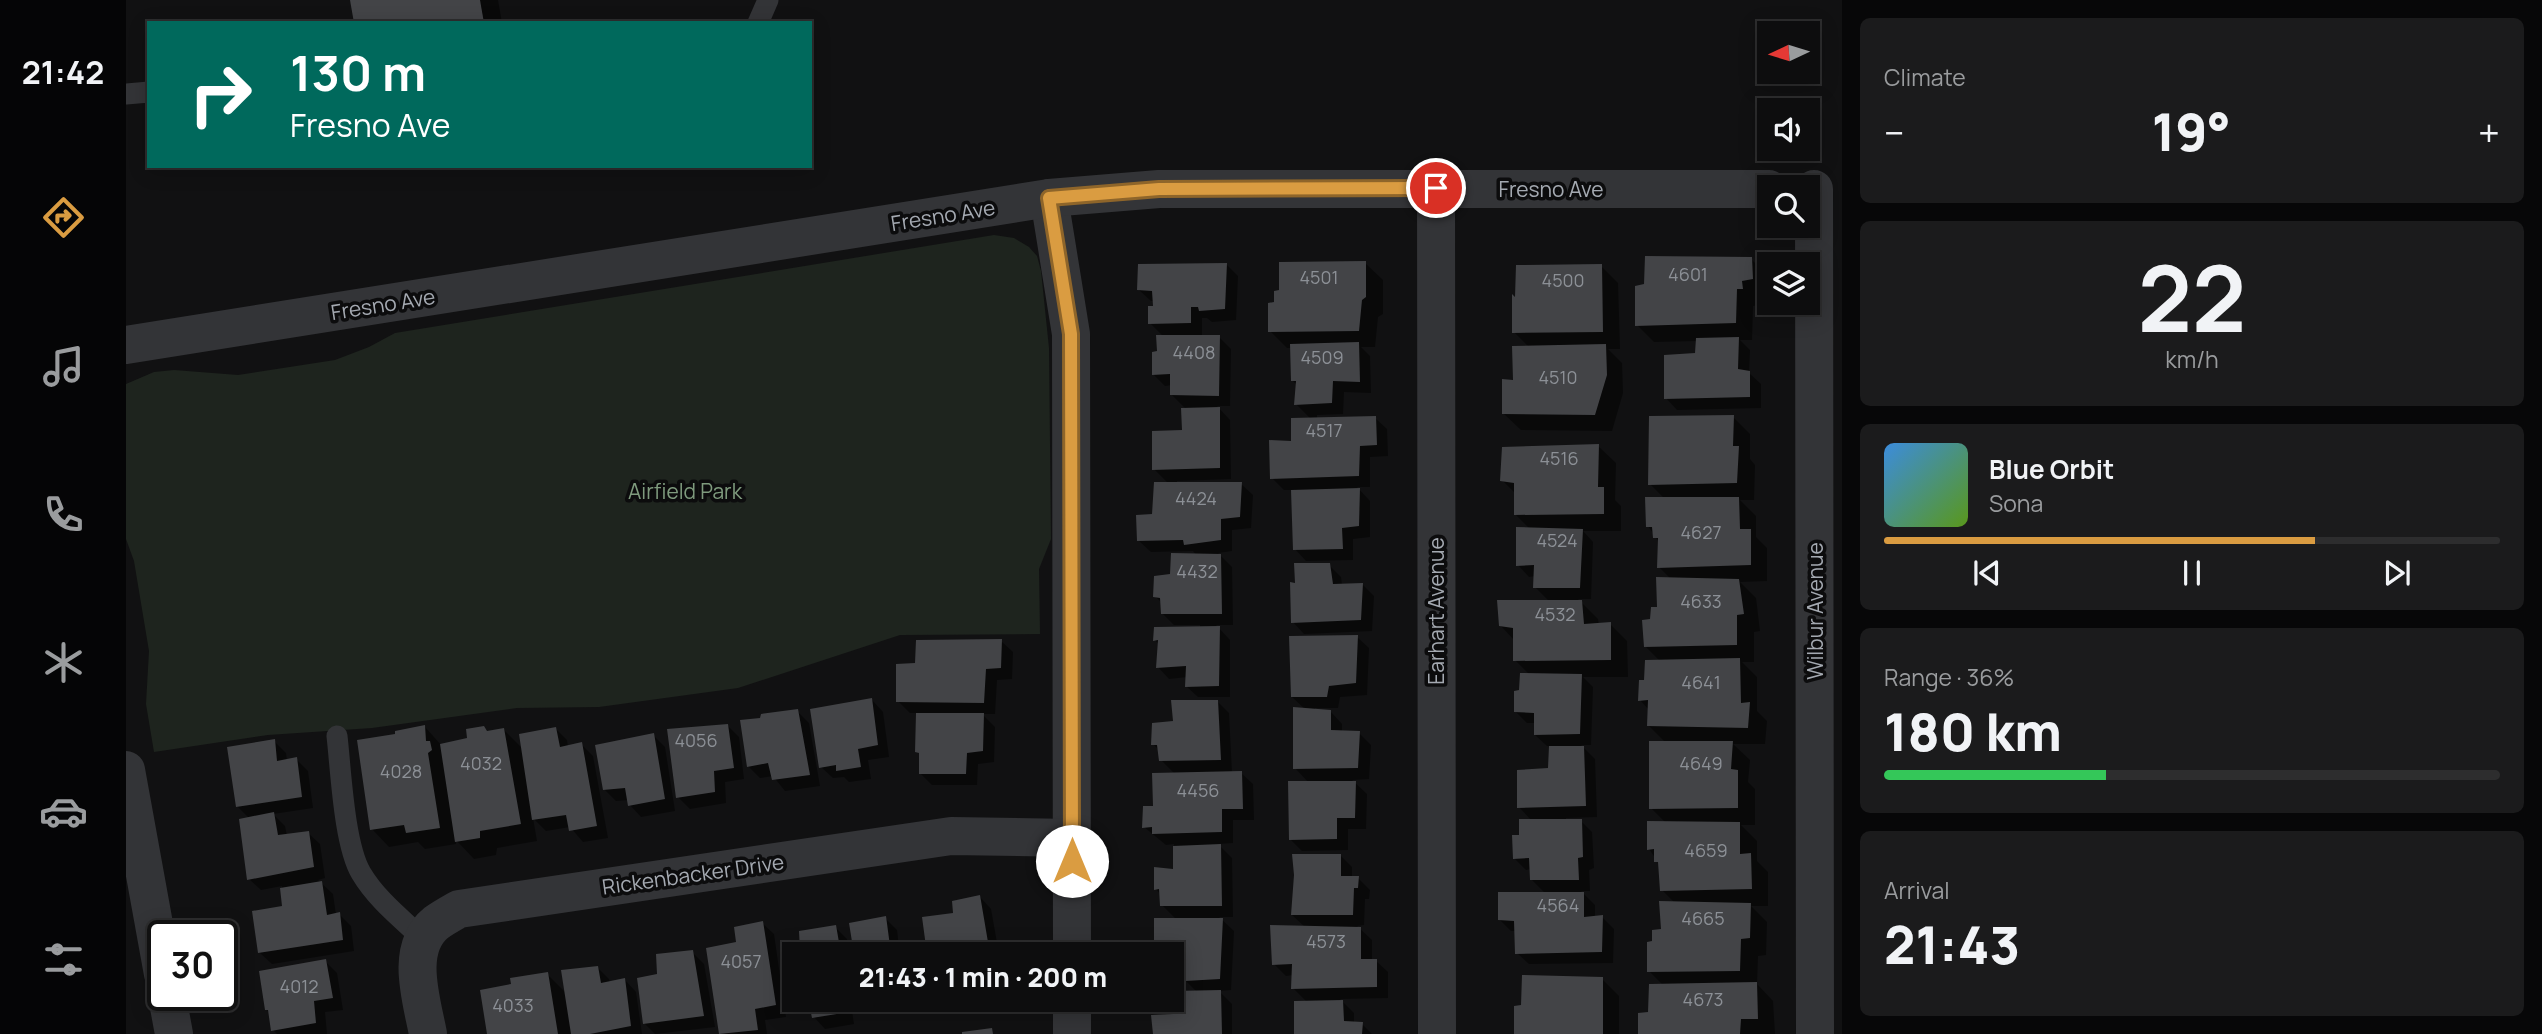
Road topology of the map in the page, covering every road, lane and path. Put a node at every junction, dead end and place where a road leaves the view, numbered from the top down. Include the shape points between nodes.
1 (768, 0) edge
2 (759, 21) edge
3 (147, 92) edge
4 (126, 93) edge
5 (1436, 188) junction
6 (1757, 189) edge
7 (1821, 189) edge
8 (1049, 198) junction
9 (126, 345) edge
10 (337, 736) dead end
11 (126, 769) edge
12 (1072, 838) junction
13 (153, 920) edge
14 (424, 940) junction
15 (1072, 942) edge
16 (170, 1011) edge
17 (1072, 1012) edge
18 (174, 1034) edge
19 (428, 1034) edge
20 (1072, 1034) edge
21 (1437, 1034) edge
22 (1815, 1034) edge

1 - 2 lane
3 - 4 lane
5 - 6 street, Fresno Ave
5 - 8 street, Fresno Ave via 1159,189
5 - 21 street, Earhart Avenue
7 - 22 street, Wilbur Avenue
8 - 9 street, Fresno Ave
8 - 12 street via 1071,334
10 - 14 lane via 351,844 360,872 381,900
11 - 13 street
12 - 14 street, Rickenbacker Drive via 951,836 459,909 433,925
12 - 15 street
14 - 19 street via 418,950 418,984
16 - 18 street
17 - 20 street

